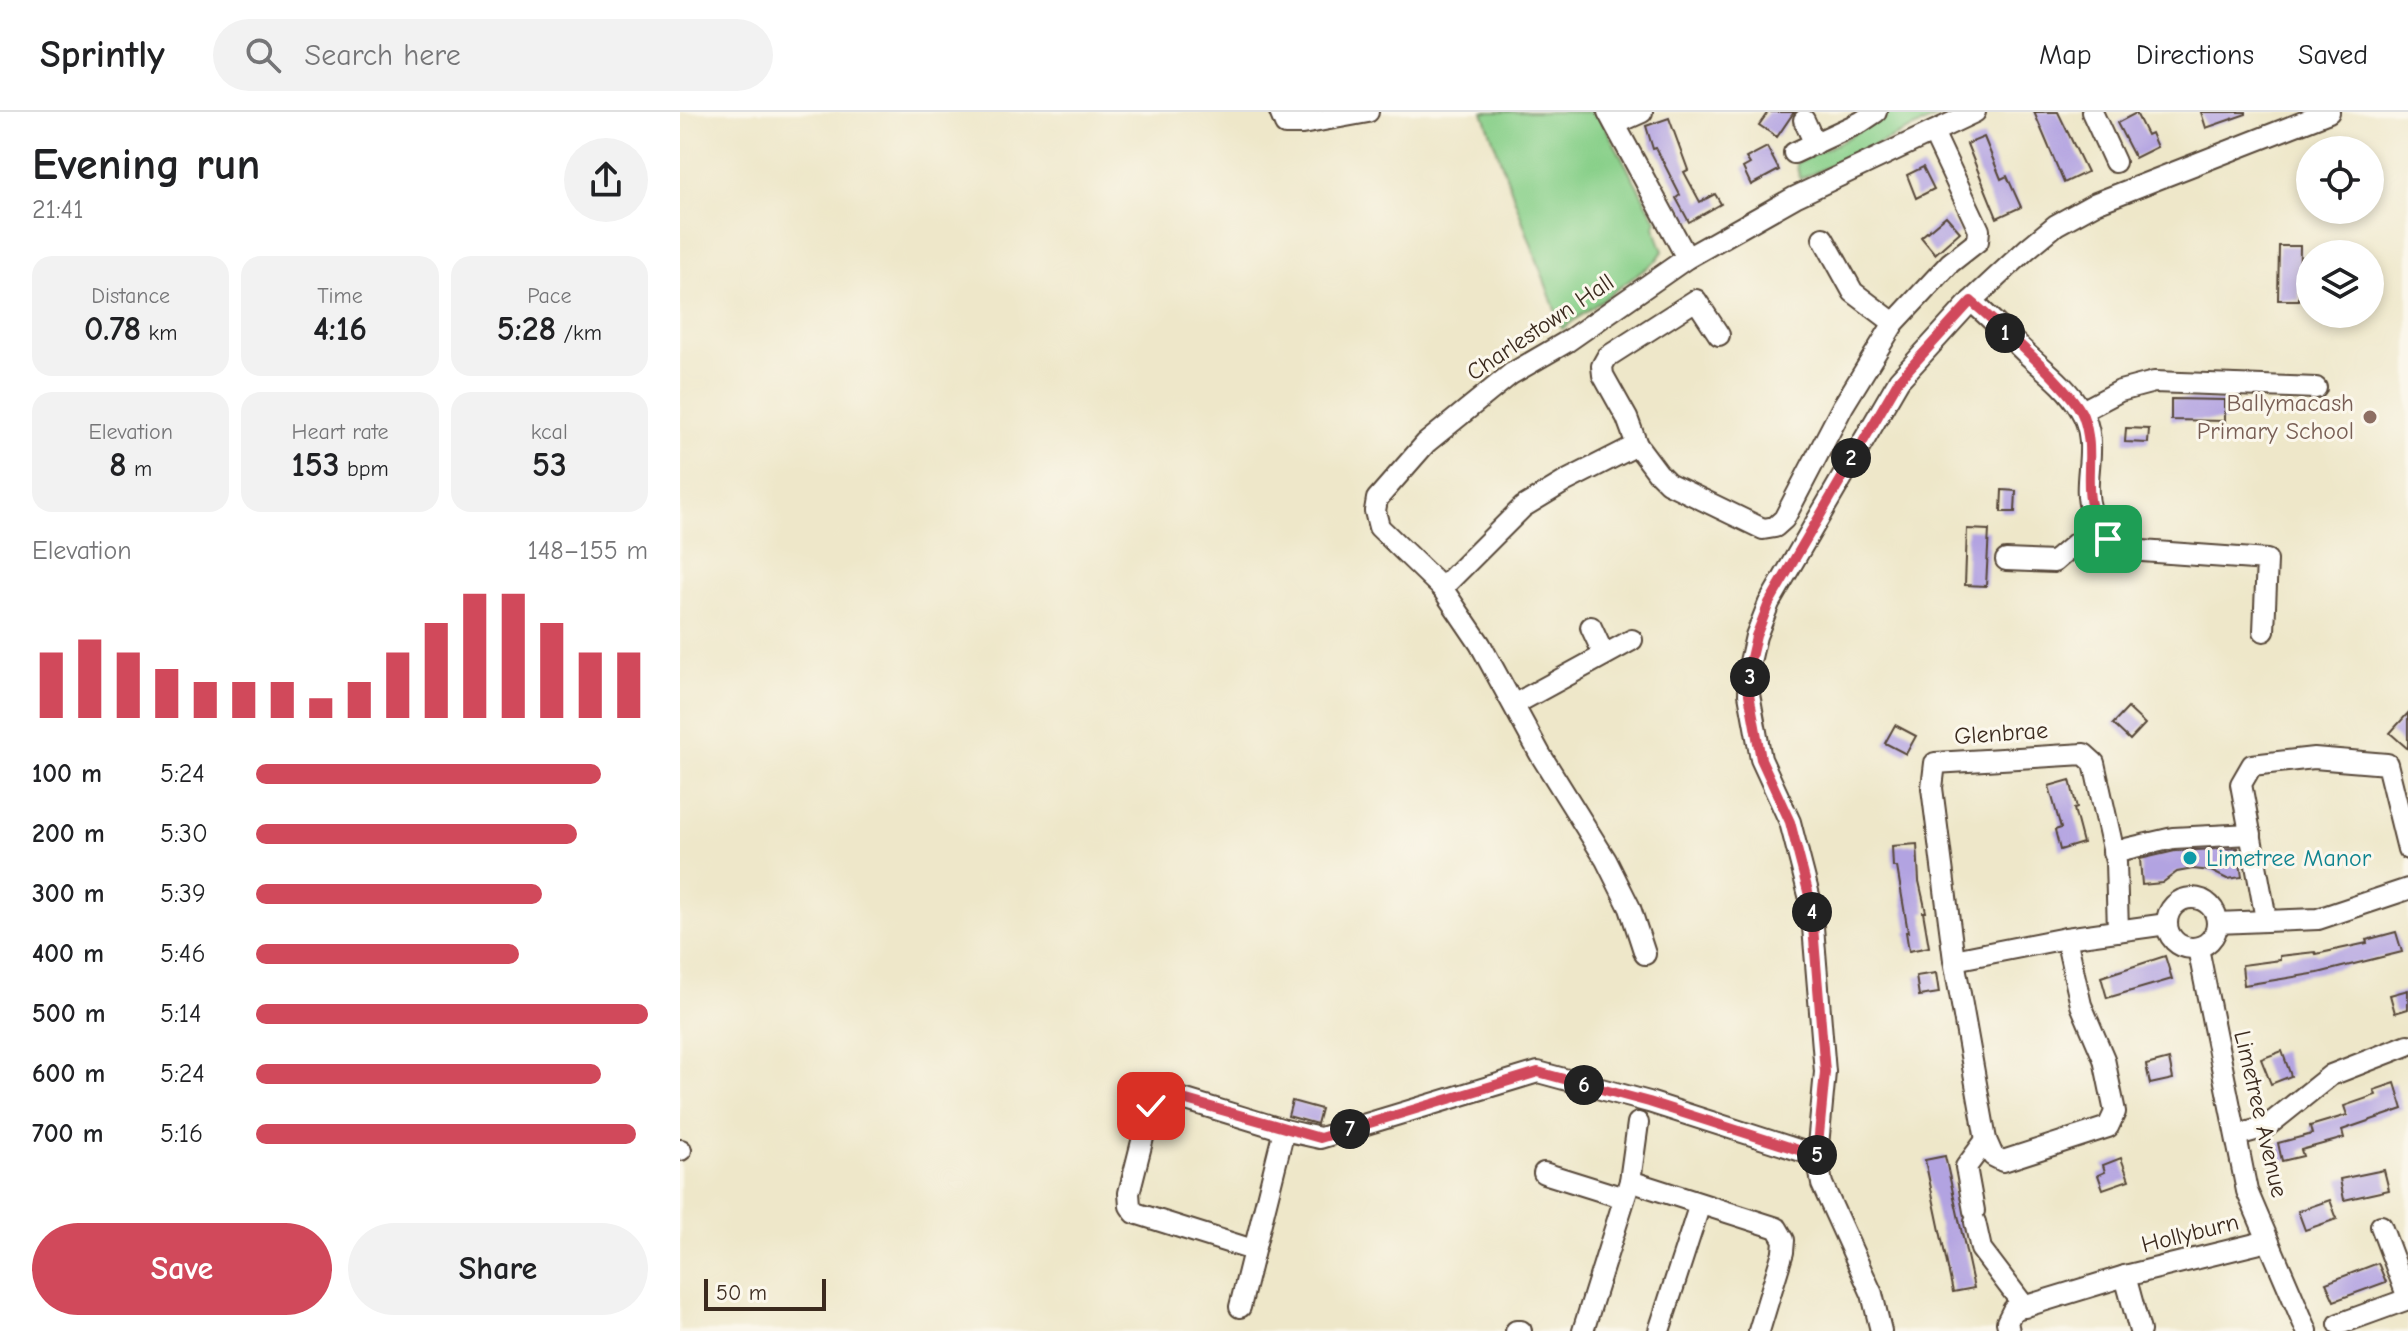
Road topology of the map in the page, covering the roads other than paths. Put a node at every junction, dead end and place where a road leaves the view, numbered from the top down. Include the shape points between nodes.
1 (1280, 112) edge
2 (1368, 112) edge
3 (1642, 112) edge
4 (1876, 112) edge
5 (1975, 112) edge
6 (2329, 112) edge
7 (2097, 114) edge
8 (1611, 118) edge
9 (1804, 120) dead end
10 (1933, 132) junction
11 (1815, 144) junction
12 (1794, 153) dead end
13 (2115, 162) dead end
14 (1823, 238) dead end
15 (1687, 258) junction
16 (1971, 301) junction
17 (1894, 323) junction
18 (1719, 335) dead end
19 (2316, 388) dead end
20 (2082, 411) junction
21 (1637, 445) junction
22 (2097, 525) junction
23 (2006, 560) dead end
24 (1442, 588) junction
25 (1591, 627) dead end
26 (2264, 631) dead end
27 (1632, 640) dead end
28 (1604, 655) junction
29 (1515, 704) junction
30 (2251, 834) junction
31 (2408, 849) edge
32 (2113, 852) junction
33 (2408, 889) edge
34 (2266, 919) junction
35 (2217, 923) junction
36 (2167, 924) junction
37 (2118, 931) junction
38 (2066, 938) junction
39 (2198, 948) junction
40 (1645, 954) dead end
41 (1954, 960) junction
42 (2408, 1045) edge
43 (1638, 1123) dead end
44 (1284, 1130) junction
45 (2238, 1135) junction
46 (1986, 1140) junction
47 (1817, 1156) junction
48 (1544, 1173) dead end
49 (1627, 1190) junction
50 (1700, 1204) junction
51 (2381, 1226) dead end
52 (2268, 1241) junction
53 (1253, 1250) junction
54 (2125, 1276) junction
55 (2408, 1298) edge
56 (1240, 1307) dead end
57 (2025, 1307) junction
58 (2339, 1324) dead end
59 (1583, 1331) edge
60 (1659, 1331) edge
61 (1759, 1331) edge
62 (1881, 1331) edge
63 (2009, 1331) edge
64 (2140, 1331) edge
65 (2307, 1331) edge

1 - 2 street via 1285,124
3 - 8 street
4 - 11 street
5 - 10 street, Charlestown Hall
6 - 16 street via 2096,203 2056,225
7 - 13 street
8 - 15 street
9 - 11 street
10 - 15 street, Charlestown Hall via 1795,197
10 - 17 street via 1979,230 1978,241
11 - 12 street
14 - 17 street via 1853,292
15 - 24 street, Charlestown Hall via 1511,374 1426,443 1377,499 1379,527
16 - 20 street
16 - 47 street via 1906,370 1878,411 1769,603 1750,662 1749,694 1761,759 1790,822 1811,903 1825,1072
17 - 21 street via 1775,527 1763,529 1668,483
18 - 21 street via 1696,300 1607,357 1603,375
19 - 20 street via 2154,382 2120,391
20 - 22 street via 2089,443 2089,501
21 - 24 street via 1523,507
22 - 23 street via 2054,562
22 - 26 street via 2128,550 2267,560
24 - 29 street, Charlestown Hall
25 - 28 street
27 - 28 street
28 - 29 street
29 - 40 street, Charlestown Hall via 1612,872
30 - 31 street via 2241,784 2252,765 2314,758 2387,764
30 - 32 street via 2173,838
30 - 34 street
32 - 37 street, Glenbrae
32 - 41 street, Glenbrae via 2094,763 2084,754 1935,763 1932,788
33 - 34 street via 2318,919
34 - 35 street
35 - 36 street via 2212,908 2191,898 2171,909
35 - 39 street via 2212,939
36 - 37 street
36 - 39 street via 2177,943
37 - 38 street
38 - 41 street
38 - 46 street via 2115,1112 2108,1127 2003,1161 1993,1156
39 - 45 street, Limetree Avenue
41 - 46 street, Glenbrae
42 - 45 street via 2331,1075 2266,1127
43 - 49 street
44 - 47 street via 1320,1138 1538,1072
44 - 53 street
44 - 53 street via 1183,1099 1163,1099 1151,1106 1130,1206 1135,1213
45 - 52 street, Limetree Avenue via 2247,1191
46 - 57 street via 1966,1167 1981,1249
47 - 62 street via 1822,1184 1872,1294
48 - 49 street
49 - 50 street
49 - 59 street
50 - 60 street
50 - 61 street via 1777,1228 1784,1240
51 - 55 street
52 - 54 street, Hollyburn
52 - 65 street, Limetree Avenue
53 - 56 street
54 - 57 street, Hollyburn
54 - 64 street, Hollyburn
55 - 58 street
57 - 63 street via 2013,1310

